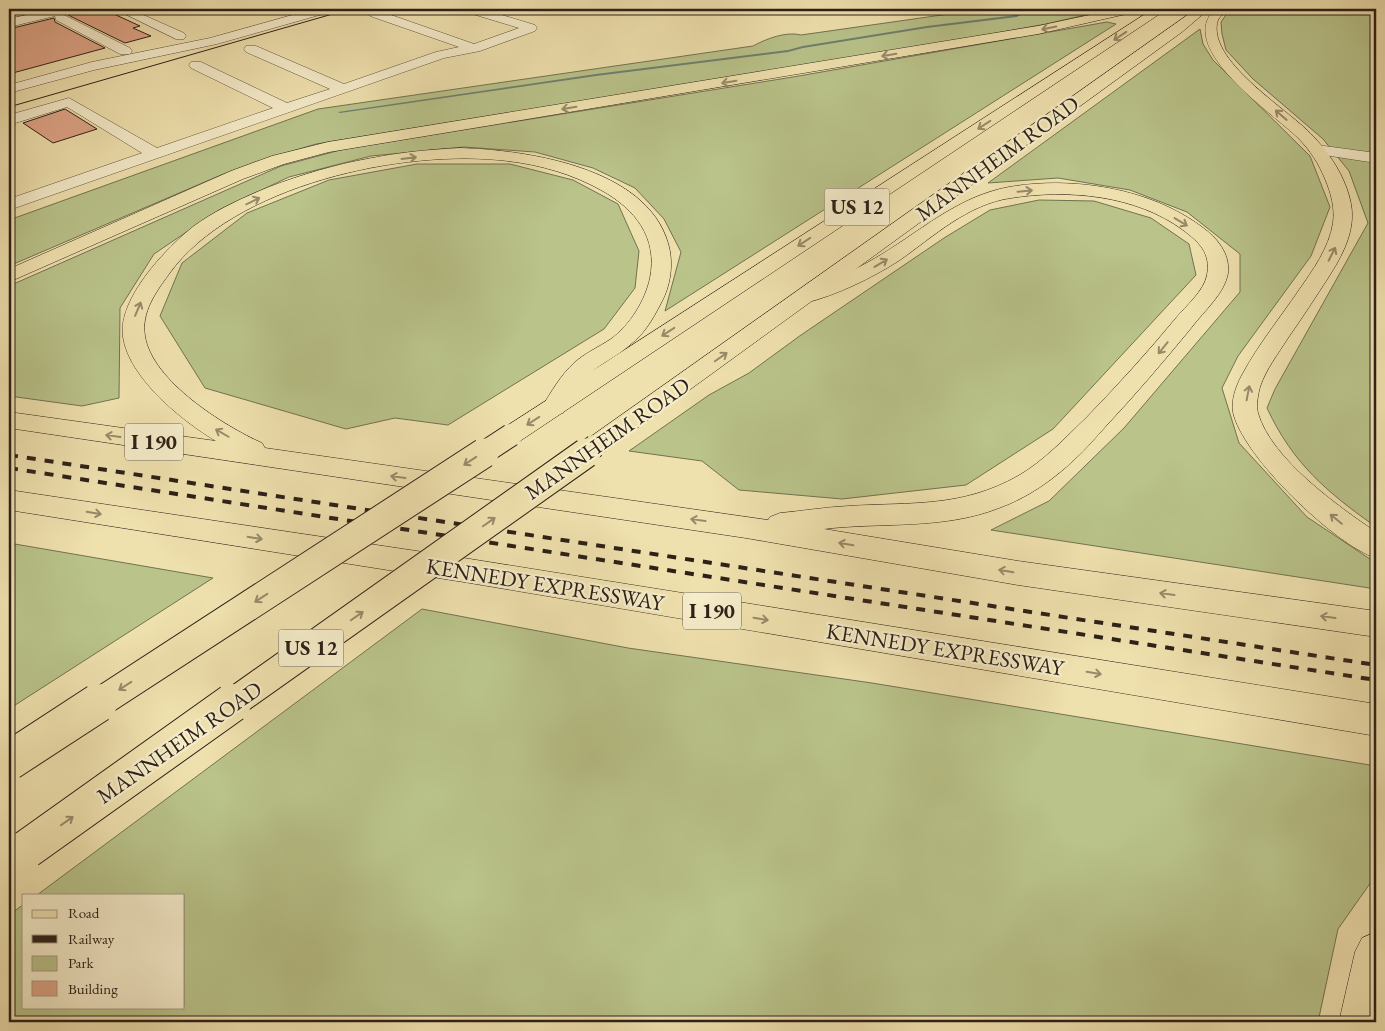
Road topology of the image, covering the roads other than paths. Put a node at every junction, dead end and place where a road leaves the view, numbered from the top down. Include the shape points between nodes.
1 (81, 9) edge
2 (120, 9) edge
3 (326, 9) edge
4 (380, 9) edge
5 (470, 9) edge
6 (1131, 9) edge
7 (1160, 9) edge
8 (1202, 9) edge
9 (1222, 9) edge
10 (64, 13) edge
11 (9, 23) edge
12 (26, 23) dead end
13 (475, 48) junction
14 (251, 49) dead end
15 (125, 51) junction
16 (196, 65) dead end
17 (62, 74) junction
18 (9, 83) edge
19 (9, 89) edge
20 (343, 89) junction
21 (287, 108) junction
22 (9, 109) edge
23 (9, 120) edge
24 (1317, 150) junction
25 (155, 154) junction
26 (1376, 158) edge
27 (9, 205) edge
28 (9, 276) edge
29 (805, 297) junction
30 (554, 407) junction
31 (9, 420) edge
32 (300, 463) junction
33 (9, 501) edge
34 (746, 527) junction
35 (1376, 547) edge
36 (1376, 624) edge
37 (1376, 720) edge
38 (9, 761) edge
39 (18, 856) edge
40 (1376, 952) edge
41 (1360, 1022) edge

1 - 12 lane
2 - 15 lane via 180,36
3 - 17 lane via 212,41
4 - 13 lane via 374,13
5 - 13 lane via 531,28
6 -> 28 main road via 1038,30 328,148 278,160 237,175
7 -> 30 main road, MANNHEIM ROAD / US 12
8 - 29 main road, MANNHEIM ROAD / US 12
24 -> 9 main road via 1305,135 1221,59 1214,48 1211,25 1212,19
10 - 11 lane
10 - 15 lane
13 - 20 lane via 454,51
14 - 20 lane
15 - 18 lane
16 - 21 lane
17 - 19 lane
17 - 22 lane via 78,86
20 - 21 lane
21 - 25 lane
23 - 25 lane via 69,102
24 - 26 lane
35 -> 24 main road via 1338,521 1288,477 1257,439 1245,412 1248,388 1260,363 1334,252 1341,228 1343,208 1338,189
25 - 27 lane
29 -> 34 main road via 877,266 955,214 986,199 1028,190 1092,191 1154,208 1183,222 1204,238 1217,254 1219,269 1215,284 1141,375 1066,453 1030,482 990,500 946,512 847,516
39 -> 29 main road, MANNHEIM ROAD / US 12, bridge
32 -> 30 main road via 251,448 213,428 175,398 143,362 132,323 146,289 179,249 216,220 308,178 372,162 436,154 531,158 571,169 603,183 629,198 648,217 662,252 654,296 630,334 580,370
30 -> 38 main road, MANNHEIM ROAD / US 12, bridge
32 -> 31 main road, I 190
34 -> 32 main road, I 190
33 -> 37 main road, KENNEDY EXPRESSWAY / I 190 via 460,570
36 -> 34 main road, I 190 via 1018,573
40 - 41 main road

